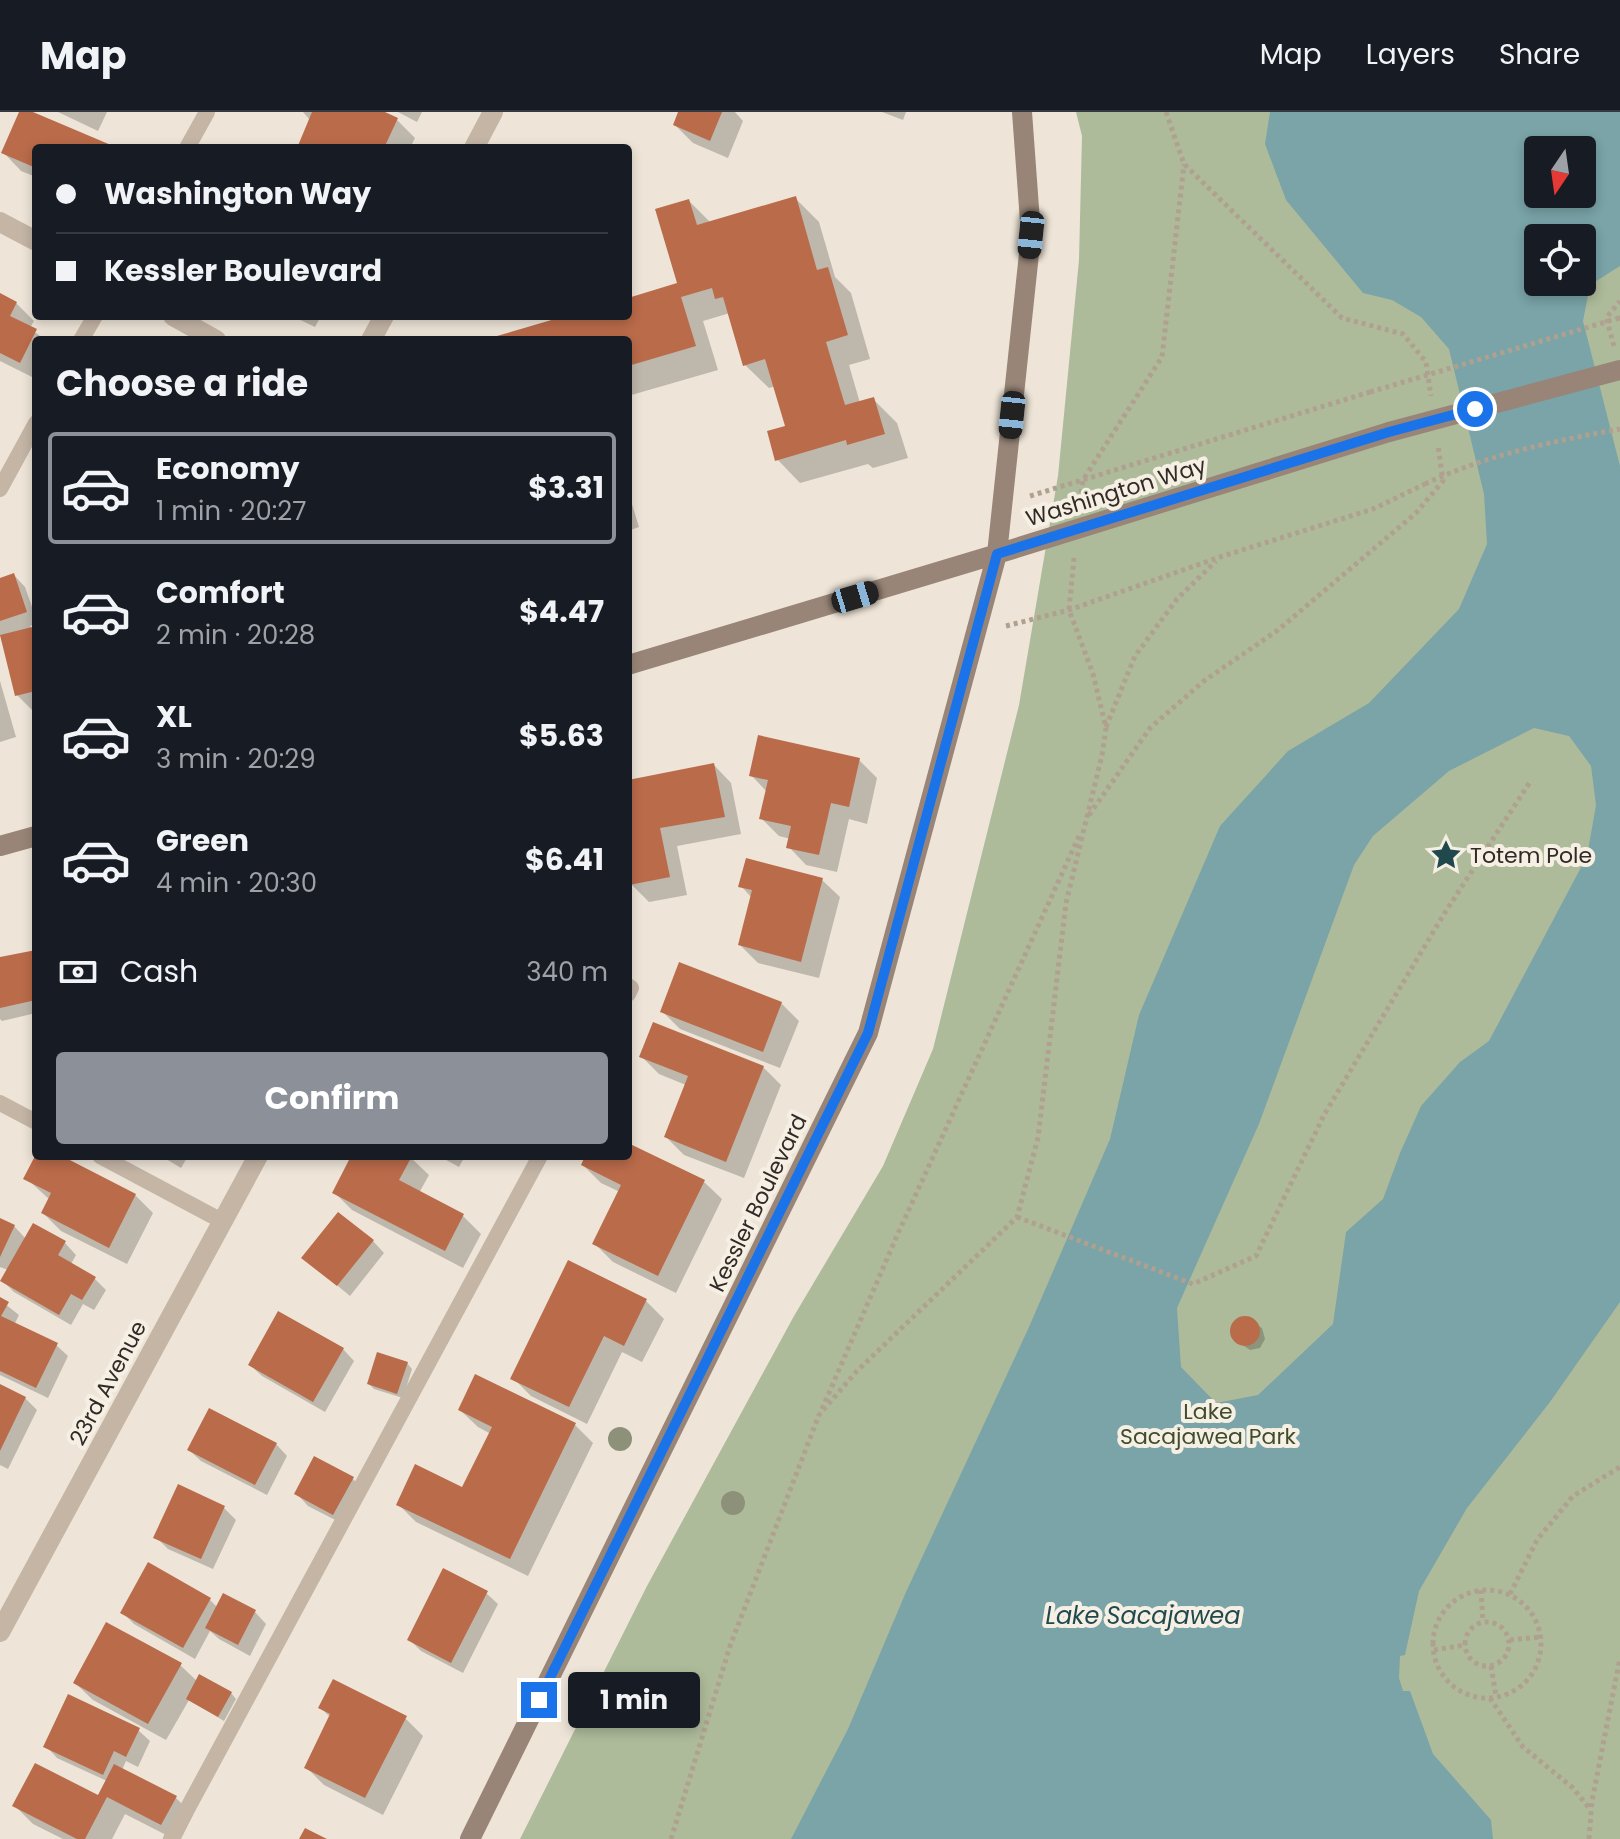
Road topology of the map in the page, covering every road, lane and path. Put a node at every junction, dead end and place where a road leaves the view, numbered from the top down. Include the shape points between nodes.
1 (207, 112) edge
2 (493, 112) edge
3 (1022, 112) edge
4 (189, 144) edge
5 (476, 144) edge
6 (1184, 164) dead end
7 (0, 222) edge
8 (32, 239) edge
9 (1620, 301) edge
10 (1606, 318) dead end
11 (1620, 318) edge
12 (180, 320) edge
13 (209, 336) edge
14 (1620, 370) edge
15 (1620, 429) edge
16 (32, 430) edge
17 (1083, 480) junction
18 (0, 489) edge
19 (1002, 505) junction
20 (1077, 530) junction
21 (997, 554) junction
22 (1220, 557) junction
23 (1069, 610) junction
24 (976, 634) junction
25 (632, 664) edge
26 (1106, 728) junction
27 (1530, 782) dead end
28 (1085, 822) junction
29 (32, 837) edge
30 (0, 846) edge
31 (0, 1103) edge
32 (32, 1120) edge
33 (108, 1160) edge
34 (256, 1160) edge
35 (538, 1160) edge
36 (1017, 1217) junction
37 (222, 1221) junction
38 (819, 1415) junction
39 (1620, 1467) edge
40 (1481, 1590) junction
41 (1510, 1594) junction
42 (1483, 1622) junction
43 (0, 1632) edge
44 (1540, 1637) junction
45 (1510, 1640) junction
46 (1465, 1645) junction
47 (1434, 1650) junction
48 (1620, 1658) edge
49 (1491, 1666) junction
50 (1493, 1697) junction
51 (1591, 1810) junction
52 (171, 1839) edge
53 (470, 1839) edge
54 (671, 1839) edge
55 (1589, 1839) edge

1 - 4 lane
2 - 5 street
3 - 19 street, Kessler Boulevard via 1031,235
6 - 17 path via 1162,357
7 - 8 street
9 - 10 path
11 - 17 path, bridge
12 - 13 street
14 - 20 street, Washington Way, bridge via 1389,432
15 - 22 path, bridge via 1458,468 1373,509
16 - 18 lane
17 - 19 path
19 - 21 street, Kessler Boulevard
20 - 21 street, Washington Way
20 - 23 path
21 - 24 street, Kessler Boulevard
21 - 25 street, Washington Way
22 - 23 path
22 - 26 path via 1177,599 1135,656
23 - 24 path
23 - 26 path
24 - 53 street, Kessler Boulevard via 868,1033
26 - 28 path
27 - 36 path via 1324,1115 1256,1256 1193,1284
28 - 36 path via 1066,903 1038,1138
28 - 38 path
29 - 30 street
31 - 32 lane
33 - 37 lane
34 - 37 street, 23rd Avenue
35 - 52 lane
36 - 38 path via 856,1372
37 - 43 street, 23rd Avenue
38 - 54 path via 730,1646
39 - 41 path via 1573,1496 1537,1540
40 - 41 path
40 - 42 path
40 - 47 path via 1449,1605 1439,1618
41 - 44 path via 1527,1606
42 - 45 path via 1500,1626
42 - 46 path via 1469,1631
44 - 45 path
44 - 50 path via 1538,1663 1527,1681
45 - 49 path via 1506,1657
46 - 47 path
46 - 49 path via 1474,1662
47 - 50 path via 1438,1665 1459,1690
48 - 51 path
49 - 50 path
50 - 51 path via 1523,1747
51 - 55 path

